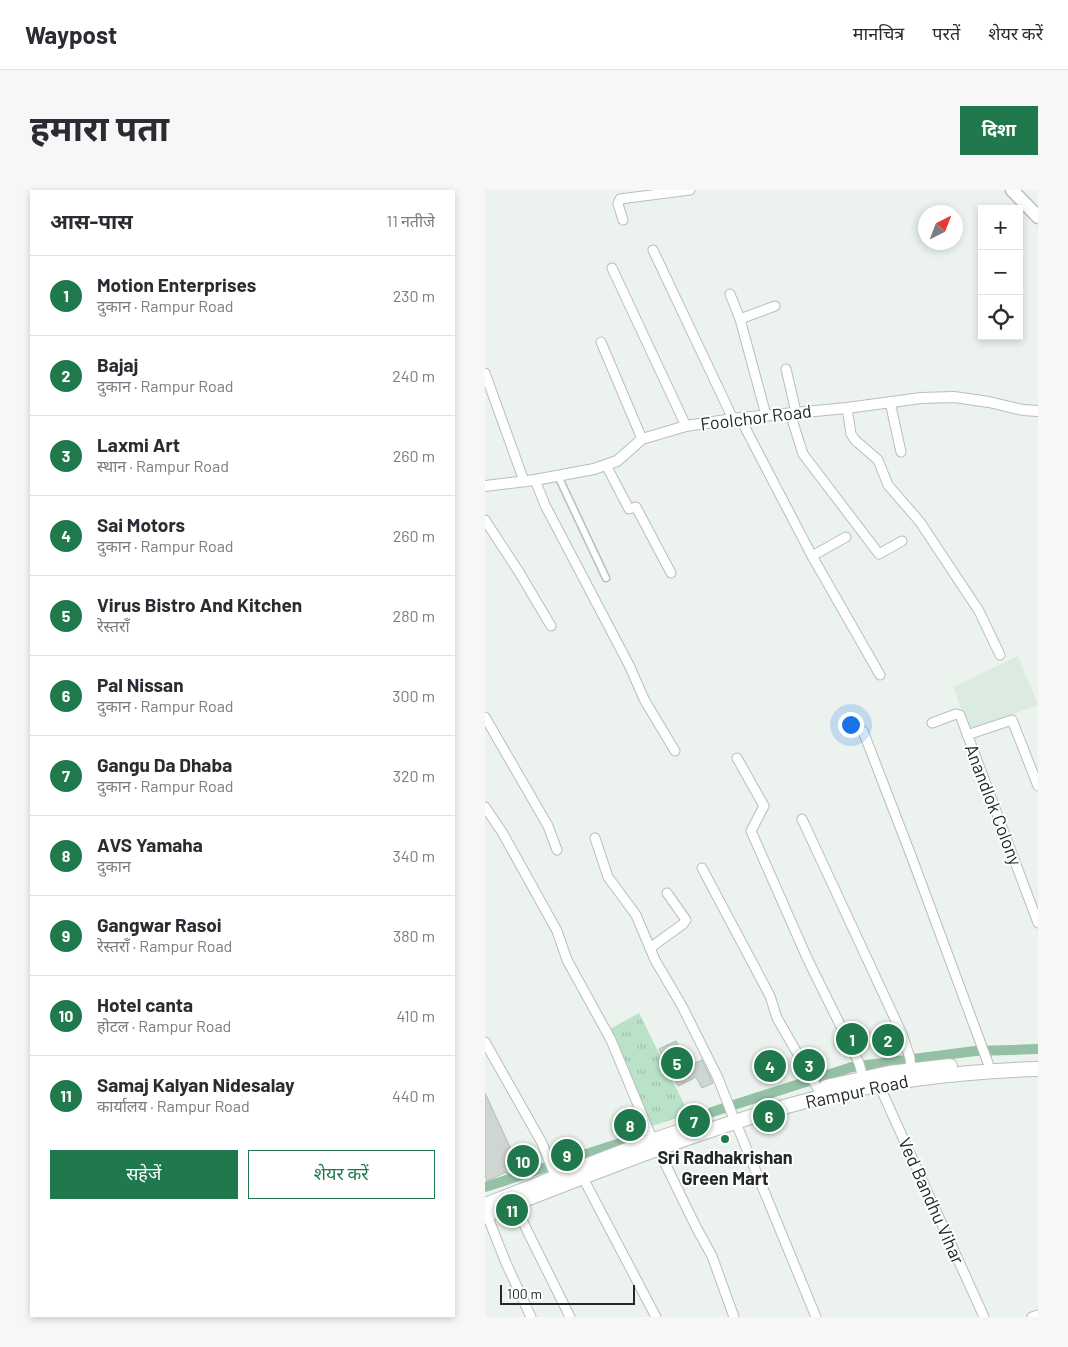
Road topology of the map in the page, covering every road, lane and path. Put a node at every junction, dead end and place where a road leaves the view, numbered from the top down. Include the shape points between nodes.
1 (690, 190) edge
2 (1012, 190) edge
3 (1038, 216) edge
4 (623, 220) dead end
5 (653, 250) dead end
6 (612, 268) dead end
7 (730, 294) dead end
8 (775, 306) dead end
9 (740, 319) junction
10 (601, 342) dead end
11 (786, 369) dead end
12 (485, 373) edge
13 (890, 402) junction
14 (847, 408) junction
15 (1038, 411) edge
16 (793, 413) junction
17 (766, 415) junction
18 (736, 419) junction
19 (686, 426) junction
20 (642, 439) junction
21 (901, 452) dead end
22 (606, 465) junction
23 (557, 476) junction
24 (529, 480) junction
25 (485, 486) edge
26 (485, 520) edge
27 (846, 538) dead end
28 (902, 541) dead end
29 (813, 556) junction
30 (671, 573) dead end
31 (605, 578) dead end
32 (551, 626) dead end
33 (1000, 656) dead end
34 (880, 675) dead end
35 (485, 717) edge
36 (932, 723) dead end
37 (863, 731) dead end
38 (967, 735) junction
39 (675, 751) dead end
40 (737, 758) dead end
41 (1038, 786) edge
42 (485, 807) edge
43 (802, 819) dead end
44 (595, 838) dead end
45 (557, 850) dead end
46 (703, 868) dead end
47 (667, 893) dead end
48 (1038, 923) edge
49 (650, 948) junction
50 (485, 1042) edge
51 (984, 1055) junction
52 (1038, 1060) edge
53 (911, 1064) junction
54 (1038, 1069) edge
55 (861, 1070) junction
56 (815, 1083) junction
57 (879, 1085) junction
58 (731, 1112) junction
59 (656, 1145) junction
60 (553, 1169) junction
61 (583, 1178) junction
62 (513, 1204) junction
63 (486, 1212) edge
64 (1038, 1315) edge
65 (531, 1317) edge
66 (569, 1317) edge
67 (656, 1317) edge
68 (734, 1317) edge
69 (816, 1317) edge
70 (984, 1317) edge
71 (1032, 1317) edge

1 - 4 street via 620,200 618,204
2 - 3 main road
5 - 18 street
6 - 19 street
7 - 9 street
8 - 9 street
9 - 17 street
10 - 20 street
11 - 16 street
12 - 24 street
13 - 14 street, Foolchor Road
13 - 15 street, Foolchor Road via 954,397
13 - 21 street
14 - 16 street, Foolchor Road
14 - 33 street via 851,434 878,460 888,485 920,522 979,611
16 - 17 street, Foolchor Road
16 - 28 street via 803,454 879,554
17 - 18 street, Foolchor Road
18 - 19 street, Foolchor Road
18 - 29 street
19 - 20 street, Foolchor Road
20 - 22 street, Foolchor Road
22 - 23 street, Foolchor Road
22 - 30 street via 629,509 635,507
23 - 24 street, Foolchor Road
23 - 31 street
24 - 25 street, Foolchor Road
24 - 39 street via 629,664 645,701
26 - 32 street
27 - 29 street
29 - 34 street
35 - 45 street via 549,826
36 - 38 street, Anandlok Colony via 958,713
37 - 51 street
38 - 41 street via 1012,720
38 - 48 street, Anandlok Colony
40 - 55 street via 763,806 751,832
42 - 59 street via 553,924 567,960 611,1040
43 - 53 street via 902,1034
44 - 49 street via 608,876 636,915
46 - 56 street via 770,996 777,1018
47 - 49 street via 686,920
49 - 58 street via 718,1078
50 - 60 street
51 - 52 main road
51 - 53 main road
53 - 55 main road
54 - 57 main road, Rampur Road
55 - 56 main road
56 - 58 main road via 765,1104
57 - 58 main road, Rampur Road
57 - 70 street, Ved Bandhu Vihar
58 - 59 main road, Rampur Road
58 - 69 street
59 - 60 main road
59 - 61 main road, Rampur Road
59 - 68 street via 712,1256
60 - 63 main road
61 - 62 main road, Rampur Road
61 - 67 street
62 - 63 main road, Rampur Road
62 - 66 street
63 - 65 street
64 - 71 street

